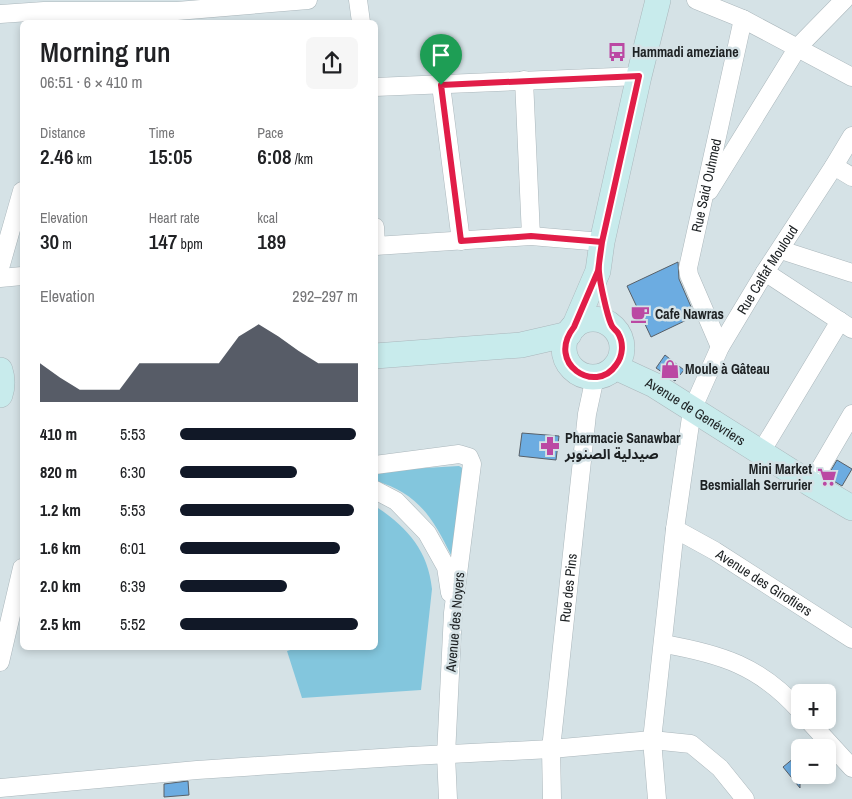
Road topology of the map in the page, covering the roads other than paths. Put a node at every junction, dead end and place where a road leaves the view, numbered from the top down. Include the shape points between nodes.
1 (308, 0) edge
2 (358, 0) edge
3 (658, 0) edge
4 (696, 0) edge
5 (844, 0) edge
6 (73, 11) edge
7 (0, 14) edge
8 (176, 16) edge
9 (743, 19) junction
10 (360, 20) edge
11 (798, 47) junction
12 (639, 76) junction
13 (852, 77) edge
14 (524, 80) junction
15 (441, 85) junction
16 (378, 87) edge
17 (852, 136) edge
18 (834, 166) junction
19 (852, 177) edge
20 (20, 198) edge
21 (701, 203) junction
22 (531, 236) junction
23 (461, 241) junction
24 (602, 242) junction
25 (378, 246) edge
26 (780, 250) junction
27 (0, 268) edge
28 (598, 271) junction
29 (765, 272) junction
30 (852, 273) edge
31 (20, 276) edge
32 (0, 278) edge
33 (846, 325) edge
34 (611, 326) junction
35 (570, 339) junction
36 (720, 347) junction
37 (378, 356) edge
38 (0, 368) edge
39 (20, 370) edge
40 (605, 372) junction
41 (20, 389) edge
42 (0, 396) edge
43 (692, 410) junction
44 (852, 414) edge
45 (761, 452) junction
46 (378, 465) edge
47 (811, 484) junction
48 (378, 492) edge
49 (852, 508) edge
50 (675, 529) junction
51 (20, 577) edge
52 (453, 614) junction
53 (852, 639) edge
54 (664, 644) junction
55 (0, 662) edge
56 (791, 702) edge
57 (816, 729) edge
58 (652, 740) junction
59 (551, 749) junction
60 (446, 755) junction
61 (852, 768) edge
62 (0, 788) edge
63 (448, 799) edge
64 (552, 799) edge
65 (657, 799) edge
66 (745, 799) edge

1 - 8 street
2 - 10 street
3 - 12 street
4 - 9 street
5 - 11 street
6 - 7 street
6 - 8 street
9 - 11 street
9 - 21 street, Rue Said Ouhmed
11 - 13 street
11 - 21 street
12 - 14 street
12 - 24 street
14 - 15 street
14 - 22 street
15 - 16 street
15 - 23 street
17 - 18 street, Rue Calfaf Mouloud
18 - 19 street
18 - 26 street, Rue Calfaf Mouloud
20 - 27 street
21 - 36 street, Rue Said Ouhmed via 688,268
22 - 23 street
22 - 24 street
23 - 25 street
24 - 28 street
26 - 29 street, Rue Calfaf Mouloud
26 - 30 street
28 - 34 street
28 - 35 street
29 - 33 street
29 - 36 street, Rue Calfaf Mouloud
31 - 32 street
33 - 45 street
34 - 35 street via 589,320
34 - 40 street via 618,332 622,350 620,359
35 - 37 street
35 - 40 street via 569,364 580,374
36 - 43 street, Rue Calfaf Mouloud
38 - 39 street
38 - 42 street
40 - 43 street, Avenue de Genévriers via 654,385
40 - 59 street, Rue des Pins via 587,414
41 - 42 street
43 - 45 street, Avenue de Genévriers
43 - 50 street, Rue Calfaf Mouloud
44 - 47 street
45 - 47 street, Avenue de Genévriers
46 - 52 street, Avenue des Noyers via 459,454 469,458 473,468
47 - 49 street, Avenue de Genévriers
48 - 52 street via 402,506 435,545 446,567
50 - 53 street, Avenue des Girofliers
50 - 54 street, Rue Calfaf Mouloud
51 - 55 street
52 - 60 street, Avenue des Noyers
54 - 56 street via 700,650 740,664 768,680
54 - 58 street, Rue Calfaf Mouloud
57 - 61 street
58 - 59 street
58 - 65 street, Rue Calfaf Mouloud
58 - 66 street via 691,744 720,768
59 - 60 street
59 - 64 street, Rue des Pins
60 - 62 street via 197,770
60 - 63 street, Avenue des Noyers

